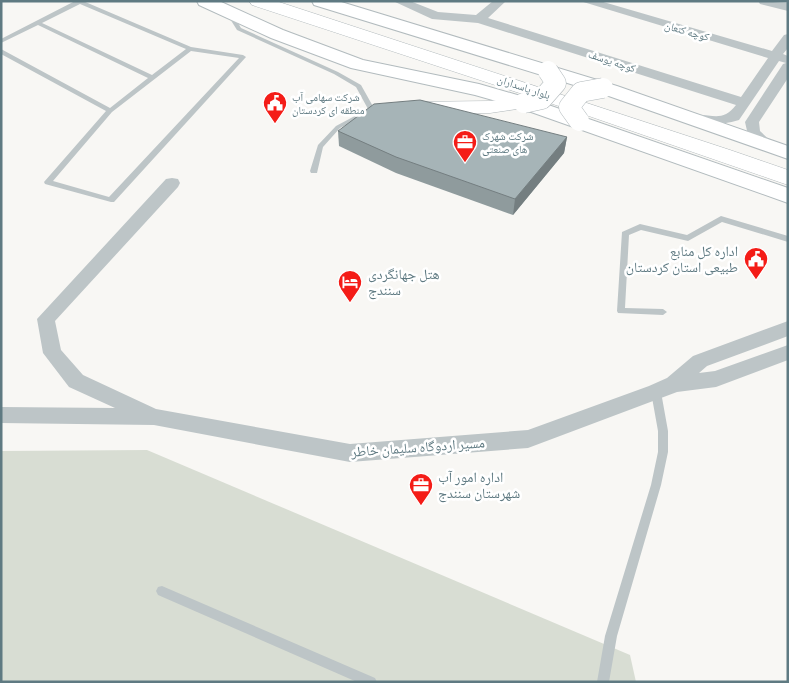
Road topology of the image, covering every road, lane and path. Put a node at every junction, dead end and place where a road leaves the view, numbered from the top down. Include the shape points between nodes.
1 (205, 1) edge
2 (258, 1) edge
3 (290, 1) edge
4 (320, 1) edge
5 (399, 1) edge
6 (500, 1) edge
7 (586, 1) edge
8 (764, 1) edge
9 (79, 2) edge
10 (234, 7) edge
11 (788, 7) edge
12 (479, 19) junction
13 (38, 23) junction
14 (788, 38) edge
15 (1, 41) edge
16 (190, 49) junction
17 (1, 51) edge
18 (782, 58) edge
19 (788, 67) edge
20 (548, 71) junction
21 (153, 78) junction
22 (603, 88) junction
23 (524, 103) junction
24 (745, 103) junction
25 (372, 110) junction
26 (110, 111) junction
27 (694, 119) junction
28 (579, 121) junction
29 (769, 146) junction
30 (788, 153) edge
31 (788, 164) edge
32 (314, 171) dead end
33 (788, 178) edge
34 (172, 183) dead end
35 (788, 196) edge
36 (788, 239) edge
37 (662, 312) dead end
38 (788, 328) edge
39 (788, 352) edge
40 (665, 388) junction
41 (1, 415) edge
42 (154, 417) junction
43 (162, 591) dead end
44 (371, 682) edge
45 (602, 682) edge

1 - 10 main road
2 - 33 main road, بلوار پاسداران via 617,117
3 - 31 main road, بلوار پاسداران via 626,108
4 - 20 main road
5 - 12 street, کوچه یوسف via 436,16
6 - 12 street
7 - 18 street, کوچه کنعان
8 - 11 street
9 - 13 lane
9 - 16 lane
10 - 23 main road via 277,34 358,64
10 - 25 lane via 239,29 359,86
12 - 24 street, کوچه یوسف
13 - 15 lane
13 - 21 lane
14 - 18 street
16 - 21 lane
16 - 26 lane via 242,57 111,200 48,182
17 - 26 lane
18 - 24 street
19 - 29 street via 752,122 753,132
20 - 22 main road
20 - 23 main road, bridge via 556,83 542,99
21 - 26 lane
22 - 27 main road
22 - 28 main road, bridge via 581,92 569,107
23 - 25 main road
23 - 28 main road
24 - 27 street via 734,117 720,121
25 - 32 lane via 338,127 320,146
27 - 29 main road
28 - 35 main road
29 - 30 main road
34 - 42 street via 46,319 52,353 76,381
36 - 37 lane via 721,219 688,238 640,227 625,234 621,311
38 - 40 street via 700,361
39 - 40 street via 716,379
40 - 42 street, مسیر اردوگاه سلیمان خاطر via 528,439 350,453
40 - 45 lane via 663,452 656,485 611,636
41 - 42 street
43 - 44 lane

